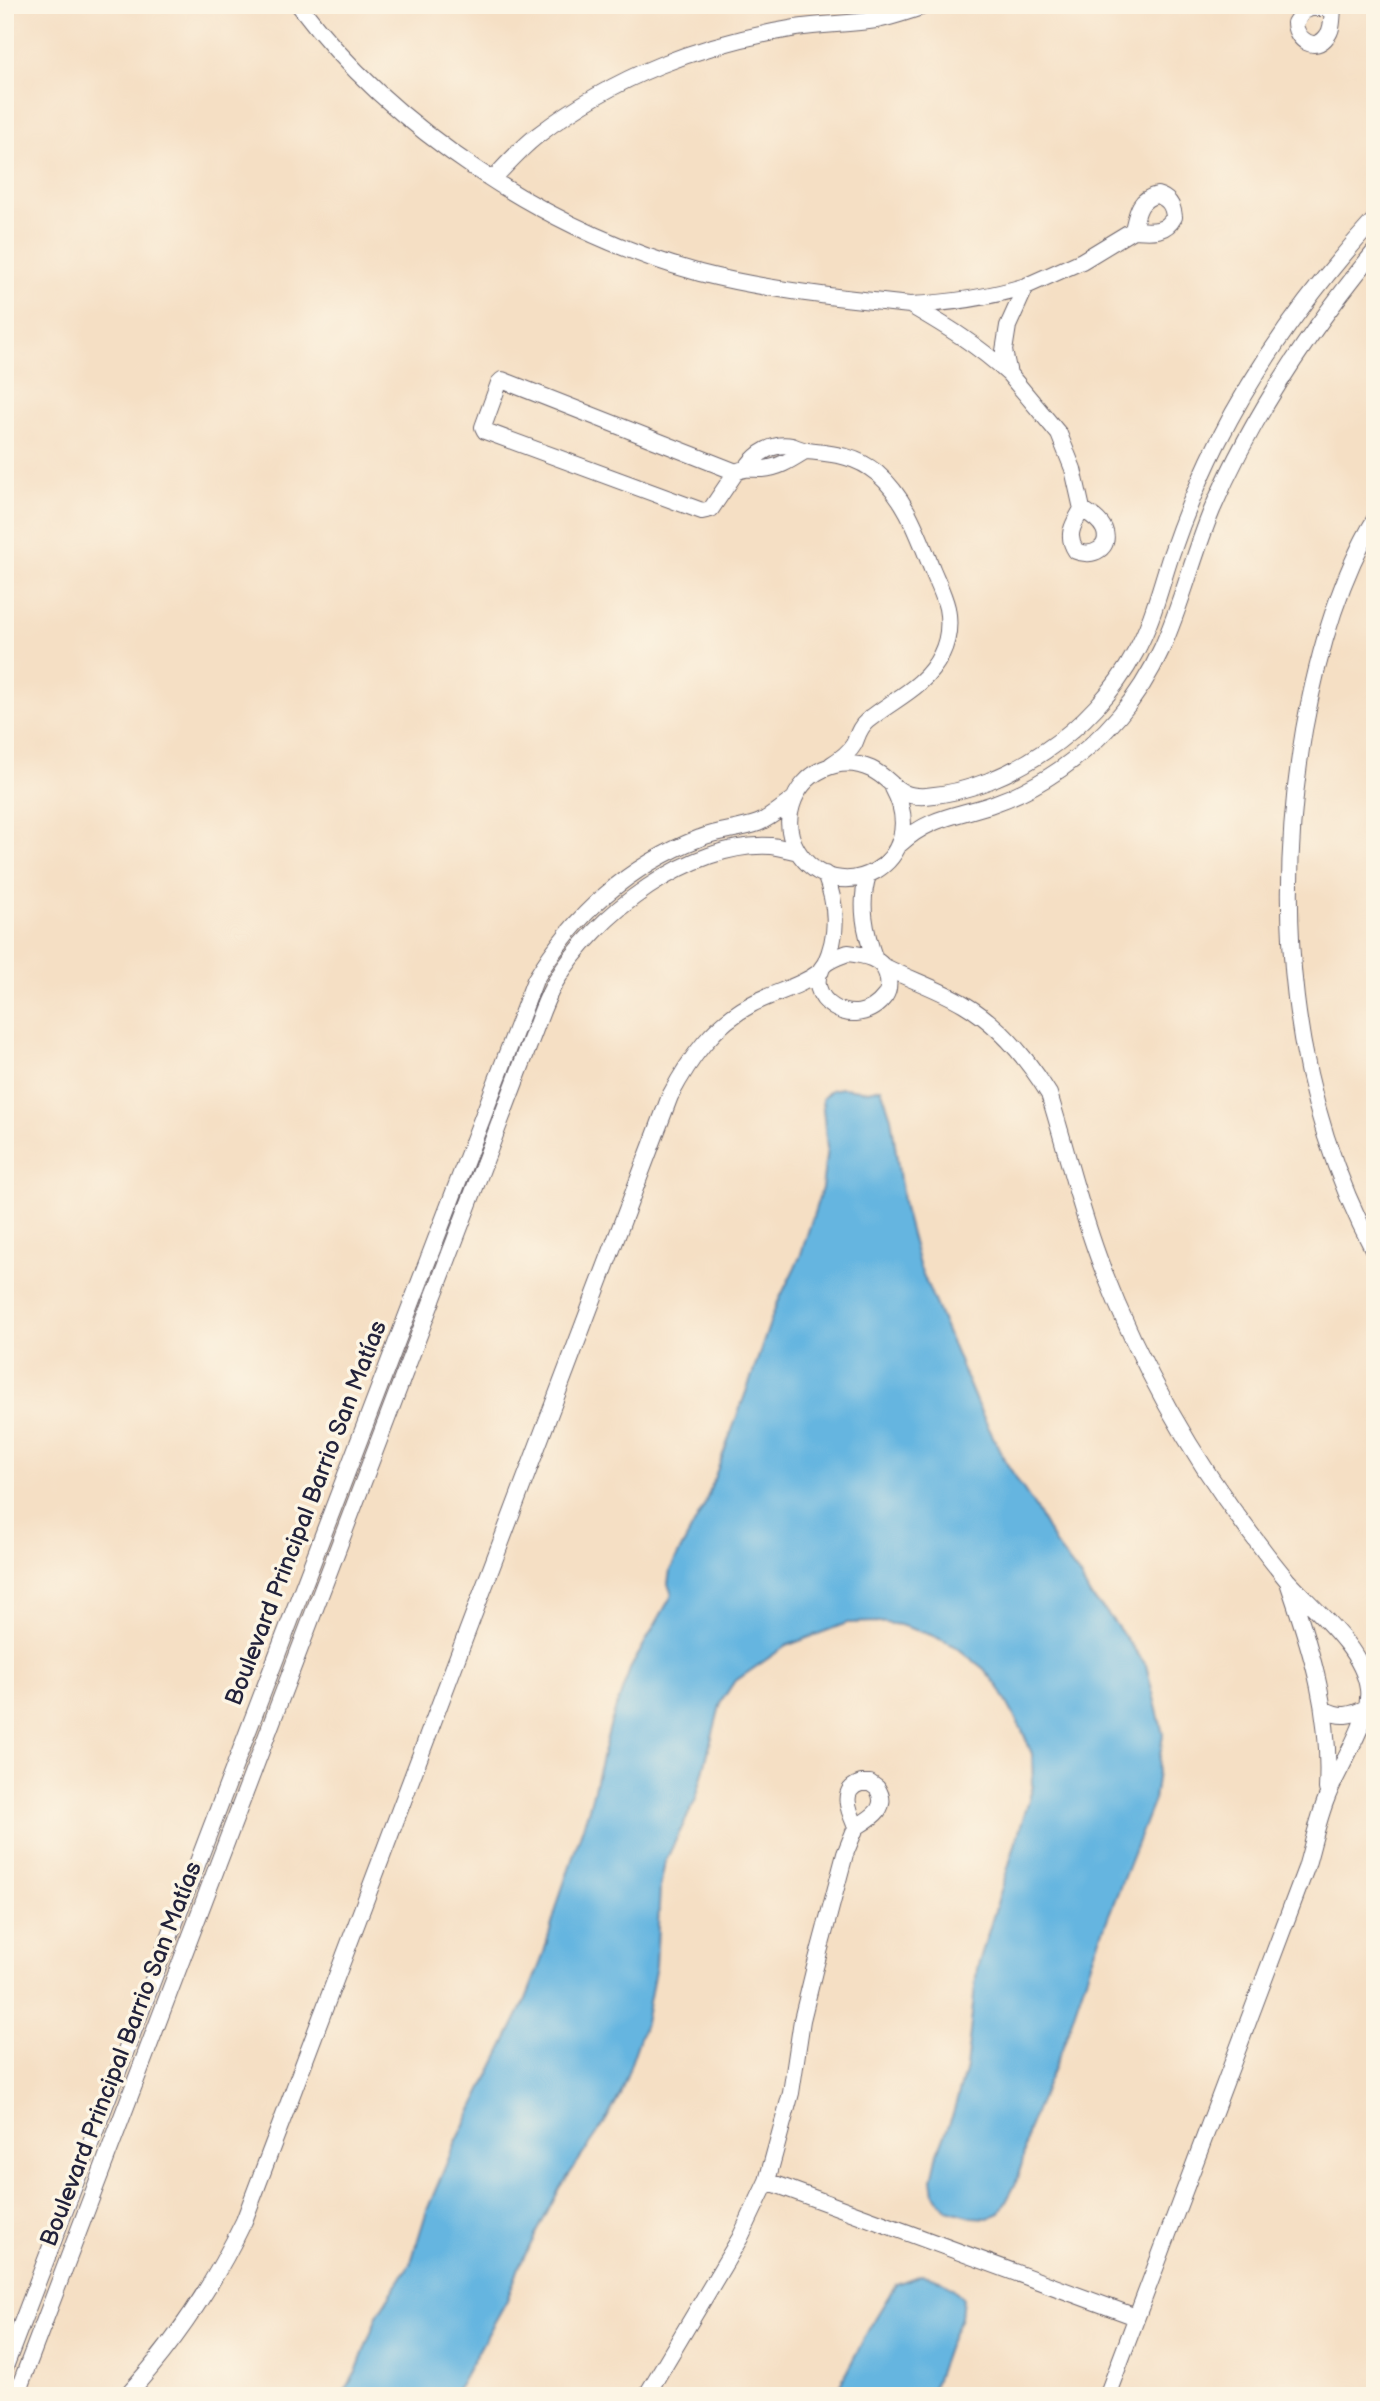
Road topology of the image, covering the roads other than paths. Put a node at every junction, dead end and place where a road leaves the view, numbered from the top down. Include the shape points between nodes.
1 (299, 5) edge
2 (927, 5) edge
3 (493, 179) junction
4 (1375, 219) edge
5 (1133, 230) dead end
6 (1375, 251) edge
7 (1026, 286) junction
8 (910, 305) junction
9 (1009, 374) junction
10 (741, 470) junction
11 (1082, 509) dead end
12 (1375, 519) edge
13 (854, 743) junction
14 (829, 766) junction
15 (869, 768) junction
16 (893, 788) junction
17 (794, 799) junction
18 (900, 844) junction
19 (798, 852) junction
20 (825, 874) junction
21 (869, 875) junction
22 (880, 963) junction
23 (823, 967) junction
24 (925, 985) junction
25 (791, 989) junction
26 (829, 1004) junction
27 (877, 1004) junction
28 (1375, 1253) edge
29 (1288, 1580) junction
30 (1366, 1708) junction
31 (1325, 1710) junction
32 (1327, 1796) junction
33 (856, 1827) dead end
34 (767, 2180) junction
35 (1136, 2317) junction
36 (5, 2367) edge
37 (16, 2396) edge
38 (126, 2396) edge
39 (646, 2396) edge
40 (1107, 2396) edge

1 - 3 street via 375,91
2 - 3 street via 877,20 748,37 665,61 601,94 538,135
3 - 8 street via 604,238 701,273
4 - 16 street via 1323,278 1241,401 1196,491 1136,652 1106,696 1046,750 989,780 926,796
5 - 7 street via 1082,261
6 - 18 street via 1303,345 1261,415 1213,509 1162,651 1126,708 1087,748 1045,779 992,804 930,822
7 - 8 street via 957,302
7 - 9 street via 1004,351
8 - 9 street via 968,339
9 - 11 street via 1059,434
10 - 10 street via 505,381 499,383 483,427 702,511 711,509
10 - 13 street via 784,464 805,451 825,451 863,464 889,485 911,516 947,608 945,647 929,674 867,721
12 - 28 street via 1330,622 1311,695 1296,787 1289,918 1293,985 1311,1082 1329,1148
13 - 14 street
13 - 15 street
14 - 15 street
14 - 17 street via 808,779
15 - 16 street
16 - 18 street via 904,815
17 - 19 street via 789,826
17 - 36 street, Boulevard Principal Barrio San Matías via 758,823 711,833 638,870 597,901 566,933 535,979
18 - 21 street via 887,862
19 - 20 street
19 - 37 street, Boulevard Principal Barrio San Matías via 772,846 730,850 656,881 598,929 556,982
20 - 21 street via 839,878
20 - 23 street via 836,932
21 - 22 street via 864,887 864,920
22 - 23 street via 848,953
22 - 24 street
22 - 27 street via 888,992
23 - 25 street
23 - 26 street via 818,986
24 - 27 street via 905,989
24 - 29 street via 992,1024 1017,1047 1049,1094 1101,1265 1146,1365 1222,1497
25 - 26 street
25 - 38 street via 729,1018 694,1055 670,1096 244,2221 188,2321
26 - 27 street via 851,1014
29 - 30 street via 1360,1663 1368,1690
29 - 31 street
30 - 31 street via 1338,1717
30 - 32 street
31 - 32 street
32 - 35 street via 1306,1868
33 - 34 street via 817,1959 791,2093
34 - 35 street
34 - 39 street via 740,2238
35 - 40 street

